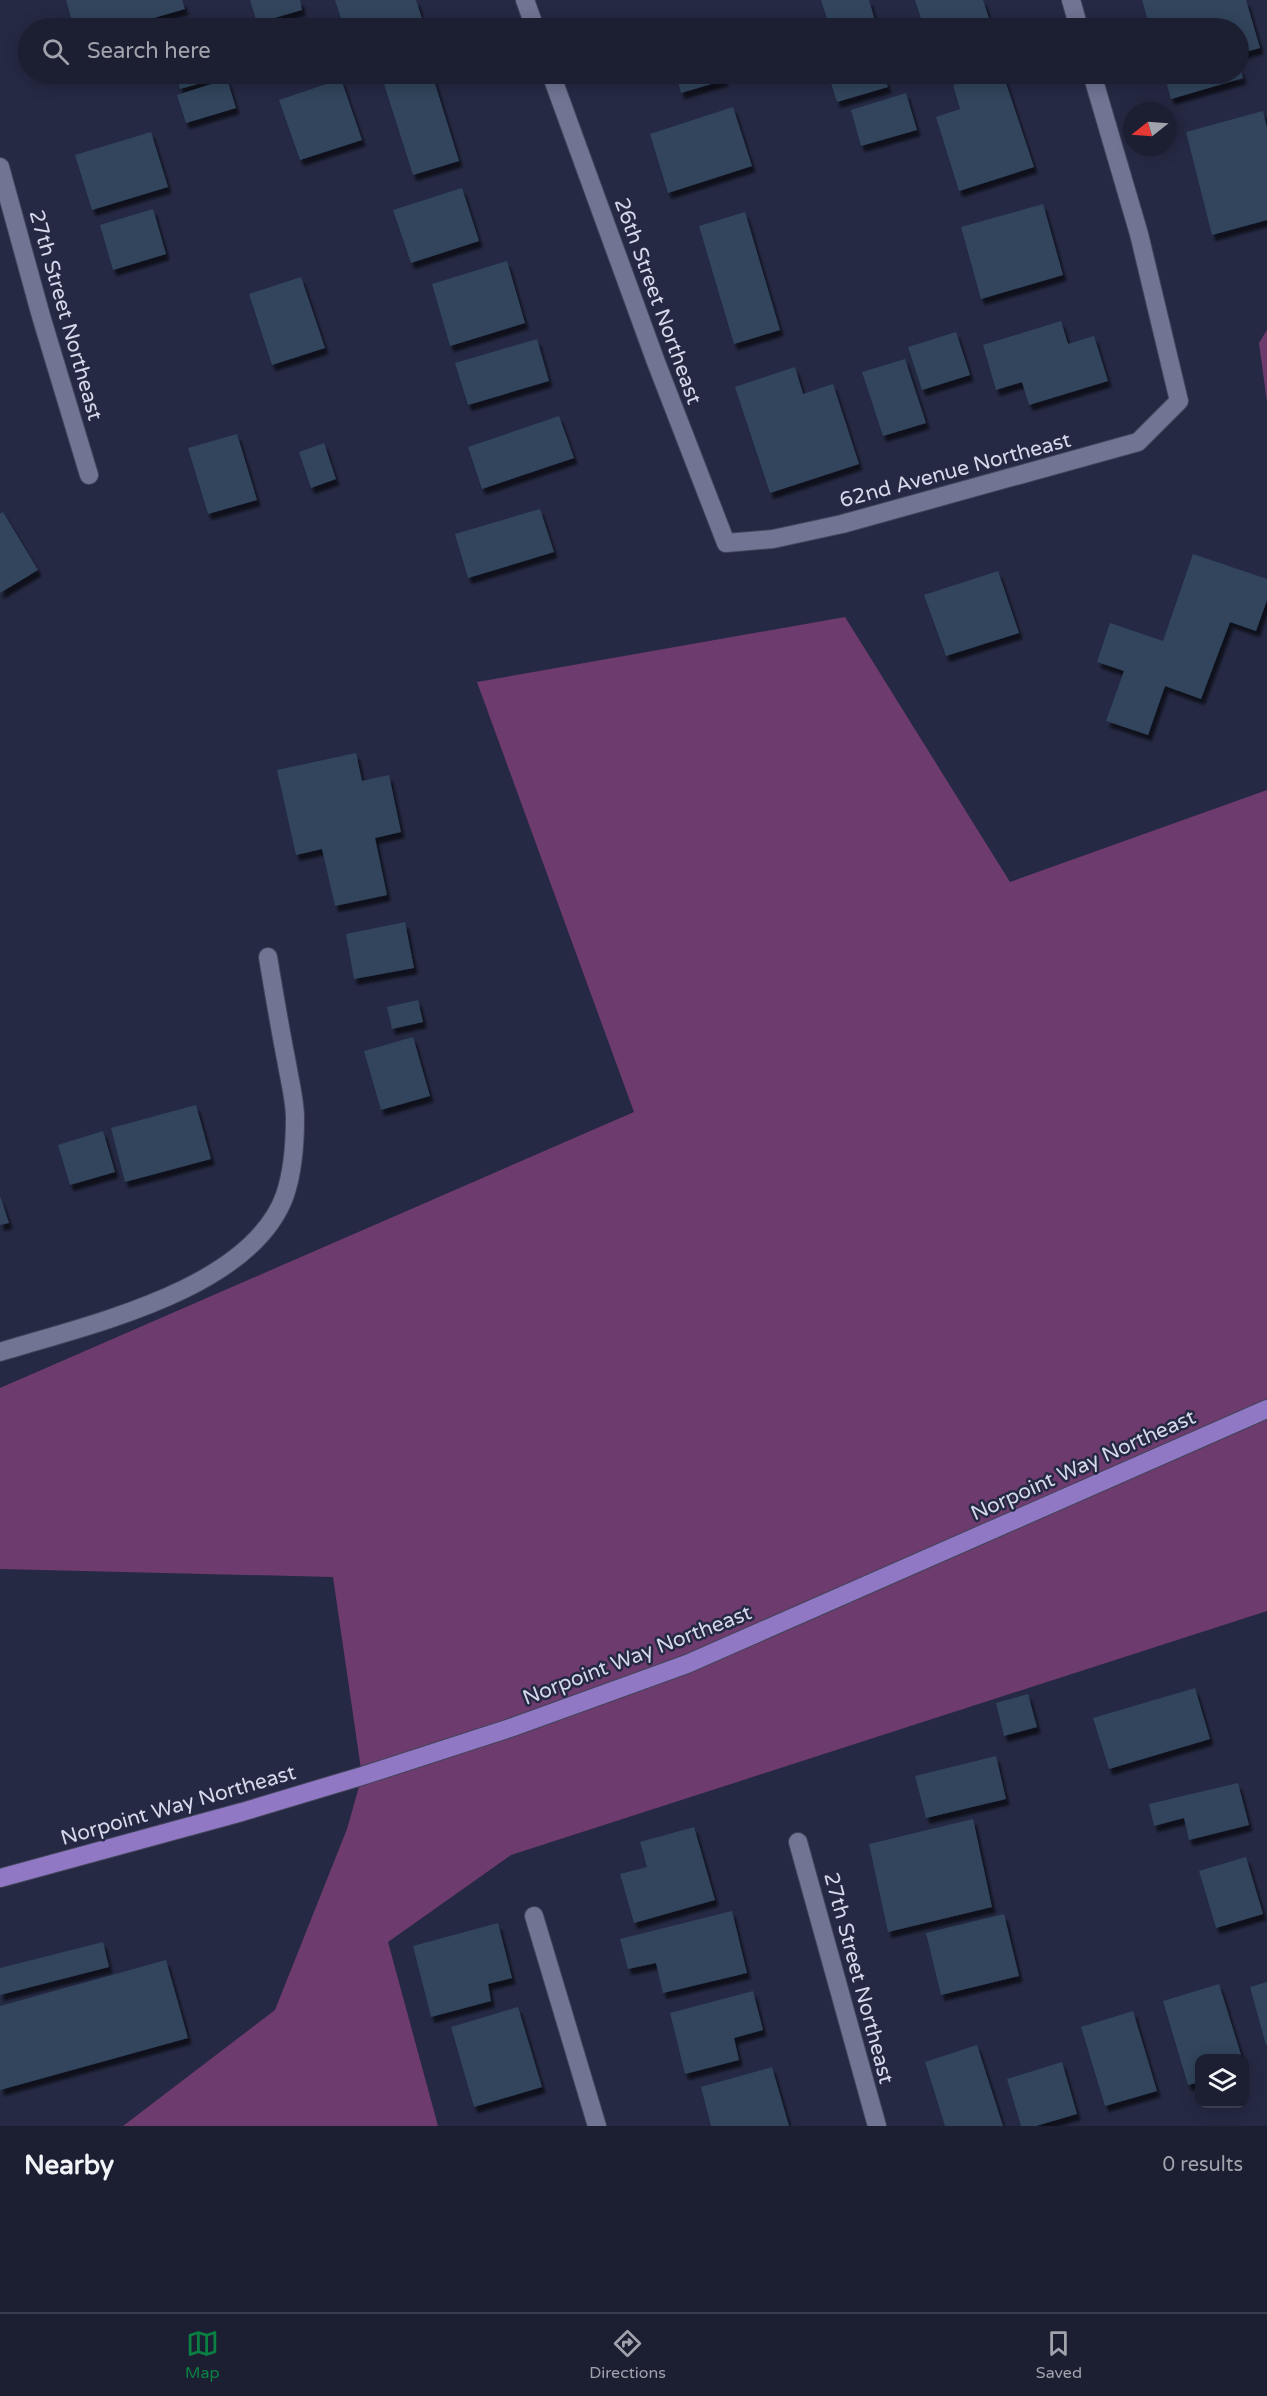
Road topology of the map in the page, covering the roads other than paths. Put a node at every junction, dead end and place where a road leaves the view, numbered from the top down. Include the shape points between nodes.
1 (525, 0) edge
2 (1071, 0) edge
3 (531, 18) edge
4 (1076, 18) edge
5 (555, 84) edge
6 (1095, 84) edge
7 (0, 167) edge
8 (89, 475) dead end
9 (726, 543) joint
10 (268, 957) dead end
11 (0, 1352) edge
12 (1267, 1409) edge
13 (798, 1842) dead end
14 (0, 1878) edge
15 (534, 1916) dead end
16 (597, 2126) edge
17 (877, 2126) edge

1 - 3 street
2 - 4 street
5 - 9 street, 26th Street Northeast
6 - 9 street, 62nd Avenue Northeast via 1139,234 1179,401 1138,442 842,524 773,539
7 - 8 street, 27th Street Northeast
10 - 11 street via 295,1116 293,1156 285,1195 274,1216 257,1240 220,1270 119,1315
12 - 14 main road, Norpoint Way Northeast via 687,1664 362,1776
13 - 17 street, 27th Street Northeast
15 - 16 street

